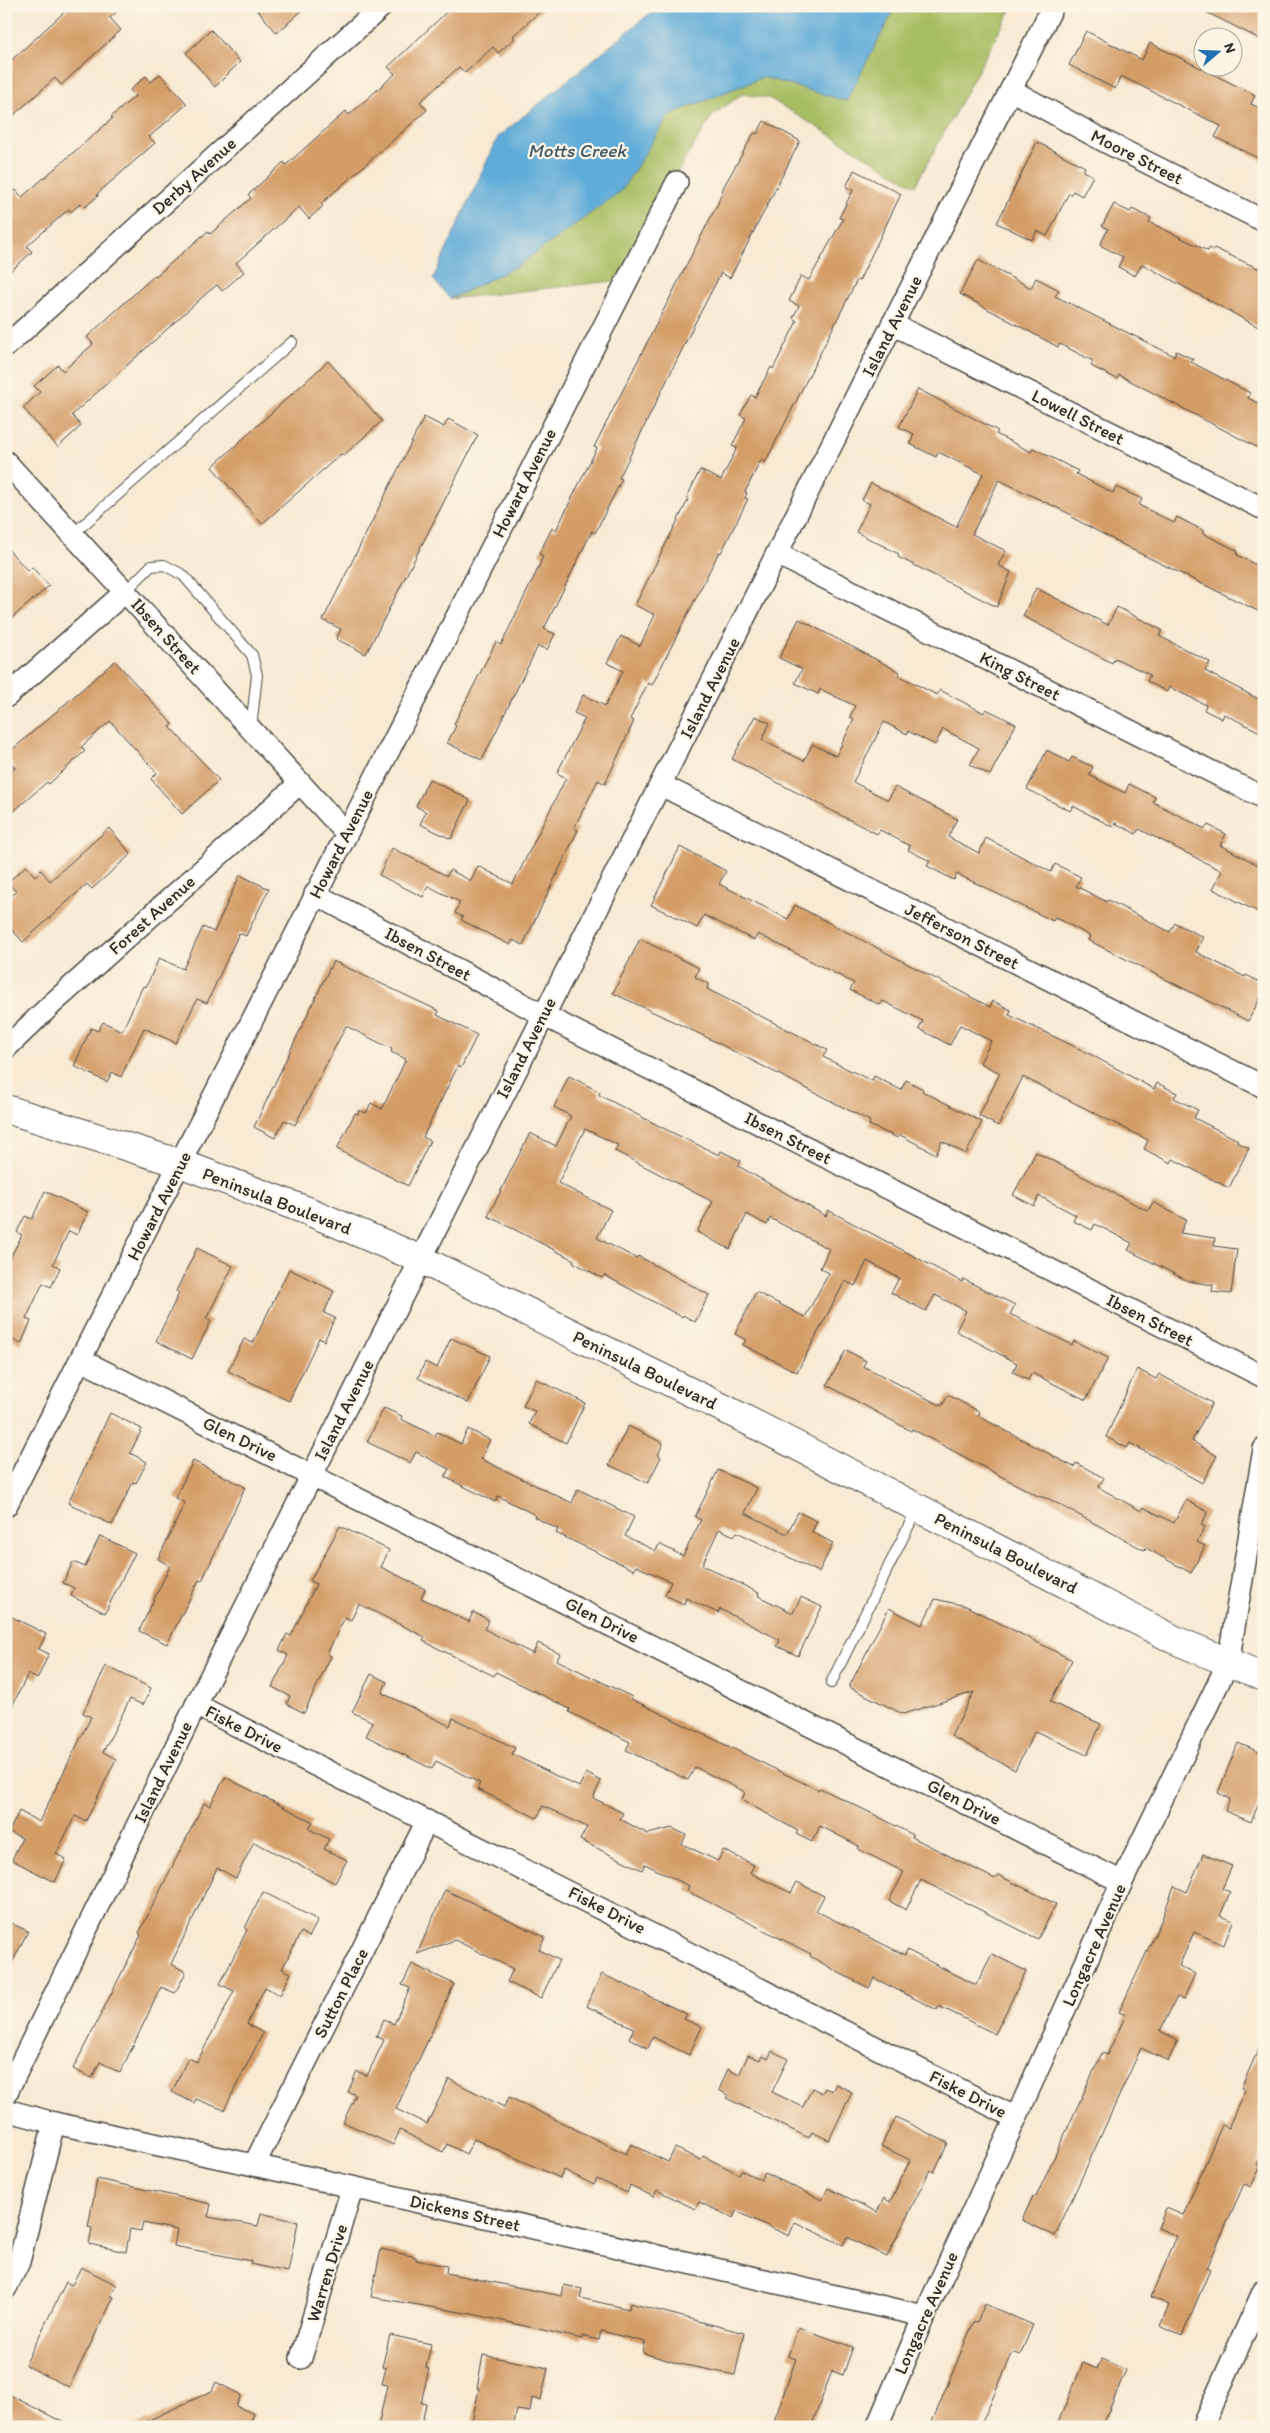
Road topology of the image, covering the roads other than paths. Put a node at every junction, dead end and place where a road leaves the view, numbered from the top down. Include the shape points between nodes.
1 (382, 6) edge
2 (1053, 6) edge
3 (1011, 90) junction
4 (677, 182) dead end
5 (1264, 221) edge
6 (892, 324) junction
7 (292, 342) dead end
8 (6, 346) edge
9 (6, 462) edge
10 (1264, 509) edge
11 (72, 534) junction
12 (777, 554) junction
13 (125, 592) junction
14 (6, 697) edge
15 (251, 729) junction
16 (300, 783) junction
17 (661, 785) junction
18 (1264, 798) edge
19 (346, 833) junction
20 (315, 894) junction
21 (543, 1014) junction
22 (6, 1048) edge
23 (1264, 1087) edge
24 (6, 1108) edge
25 (182, 1164) junction
26 (420, 1259) junction
27 (81, 1360) junction
28 (1264, 1378) edge
29 (1264, 1449) edge
30 (312, 1474) junction
31 (6, 1506) edge
32 (918, 1508) junction
33 (1228, 1663) junction
34 (1264, 1677) edge
35 (831, 1683) dead end
36 (196, 1705) junction
37 (428, 1821) junction
38 (1122, 1882) junction
39 (6, 2094) edge
40 (6, 2110) edge
41 (1016, 2118) junction
42 (54, 2123) junction
43 (254, 2165) junction
44 (352, 2188) junction
45 (6, 2288) edge
46 (1264, 2290) edge
47 (924, 2316) junction
48 (301, 2358) dead end
49 (877, 2427) edge
50 (1202, 2427) edge

1 - 8 street, Derby Avenue
2 - 3 street, Island Avenue
3 - 5 street, Moore Street
3 - 6 street, Island Avenue
4 - 19 street, Howard Avenue
6 - 10 street, Lowell Street
6 - 12 street, Island Avenue
7 - 11 lane
9 - 11 street, Ibsen Street
11 - 13 street, Ibsen Street
12 - 17 street, Island Avenue
12 - 18 street, King Street
13 - 14 street
13 - 15 street, Ibsen Street
13 - 15 lane via 151,566 164,565 182,575 252,655 258,675
15 - 16 street, Ibsen Street
16 - 19 street, Ibsen Street
16 - 22 street, Forest Avenue
17 - 21 street, Island Avenue
17 - 23 street, Jefferson Street
19 - 20 street, Howard Avenue
20 - 21 street, Ibsen Street
20 - 25 street, Howard Avenue
21 - 26 street, Island Avenue
21 - 28 street, Ibsen Street
24 - 25 main road, Peninsula Boulevard
25 - 26 main road, Peninsula Boulevard via 308,1211
25 - 27 street, Howard Avenue
26 - 30 street, Island Avenue
26 - 32 main road, Peninsula Boulevard
27 - 30 street, Glen Drive
27 - 31 street, Howard Avenue
29 - 33 street, Longacre Avenue
30 - 36 street, Island Avenue
30 - 38 street, Glen Drive
32 - 33 main road, Peninsula Boulevard via 1175,1640
32 - 35 lane
33 - 34 main road, Peninsula Boulevard
33 - 38 street, Longacre Avenue
36 - 37 street, Fiske Drive
36 - 39 street, Island Avenue
37 - 41 street, Fiske Drive
37 - 43 street, Sutton Place
38 - 41 street, Longacre Avenue
40 - 42 street, Dickens Street
41 - 47 street, Longacre Avenue
42 - 43 street, Dickens Street
42 - 45 street via 19,2262
43 - 44 street, Dickens Street
44 - 47 street, Dickens Street
44 - 48 street, Warren Drive
46 - 50 street
47 - 49 street, Longacre Avenue

